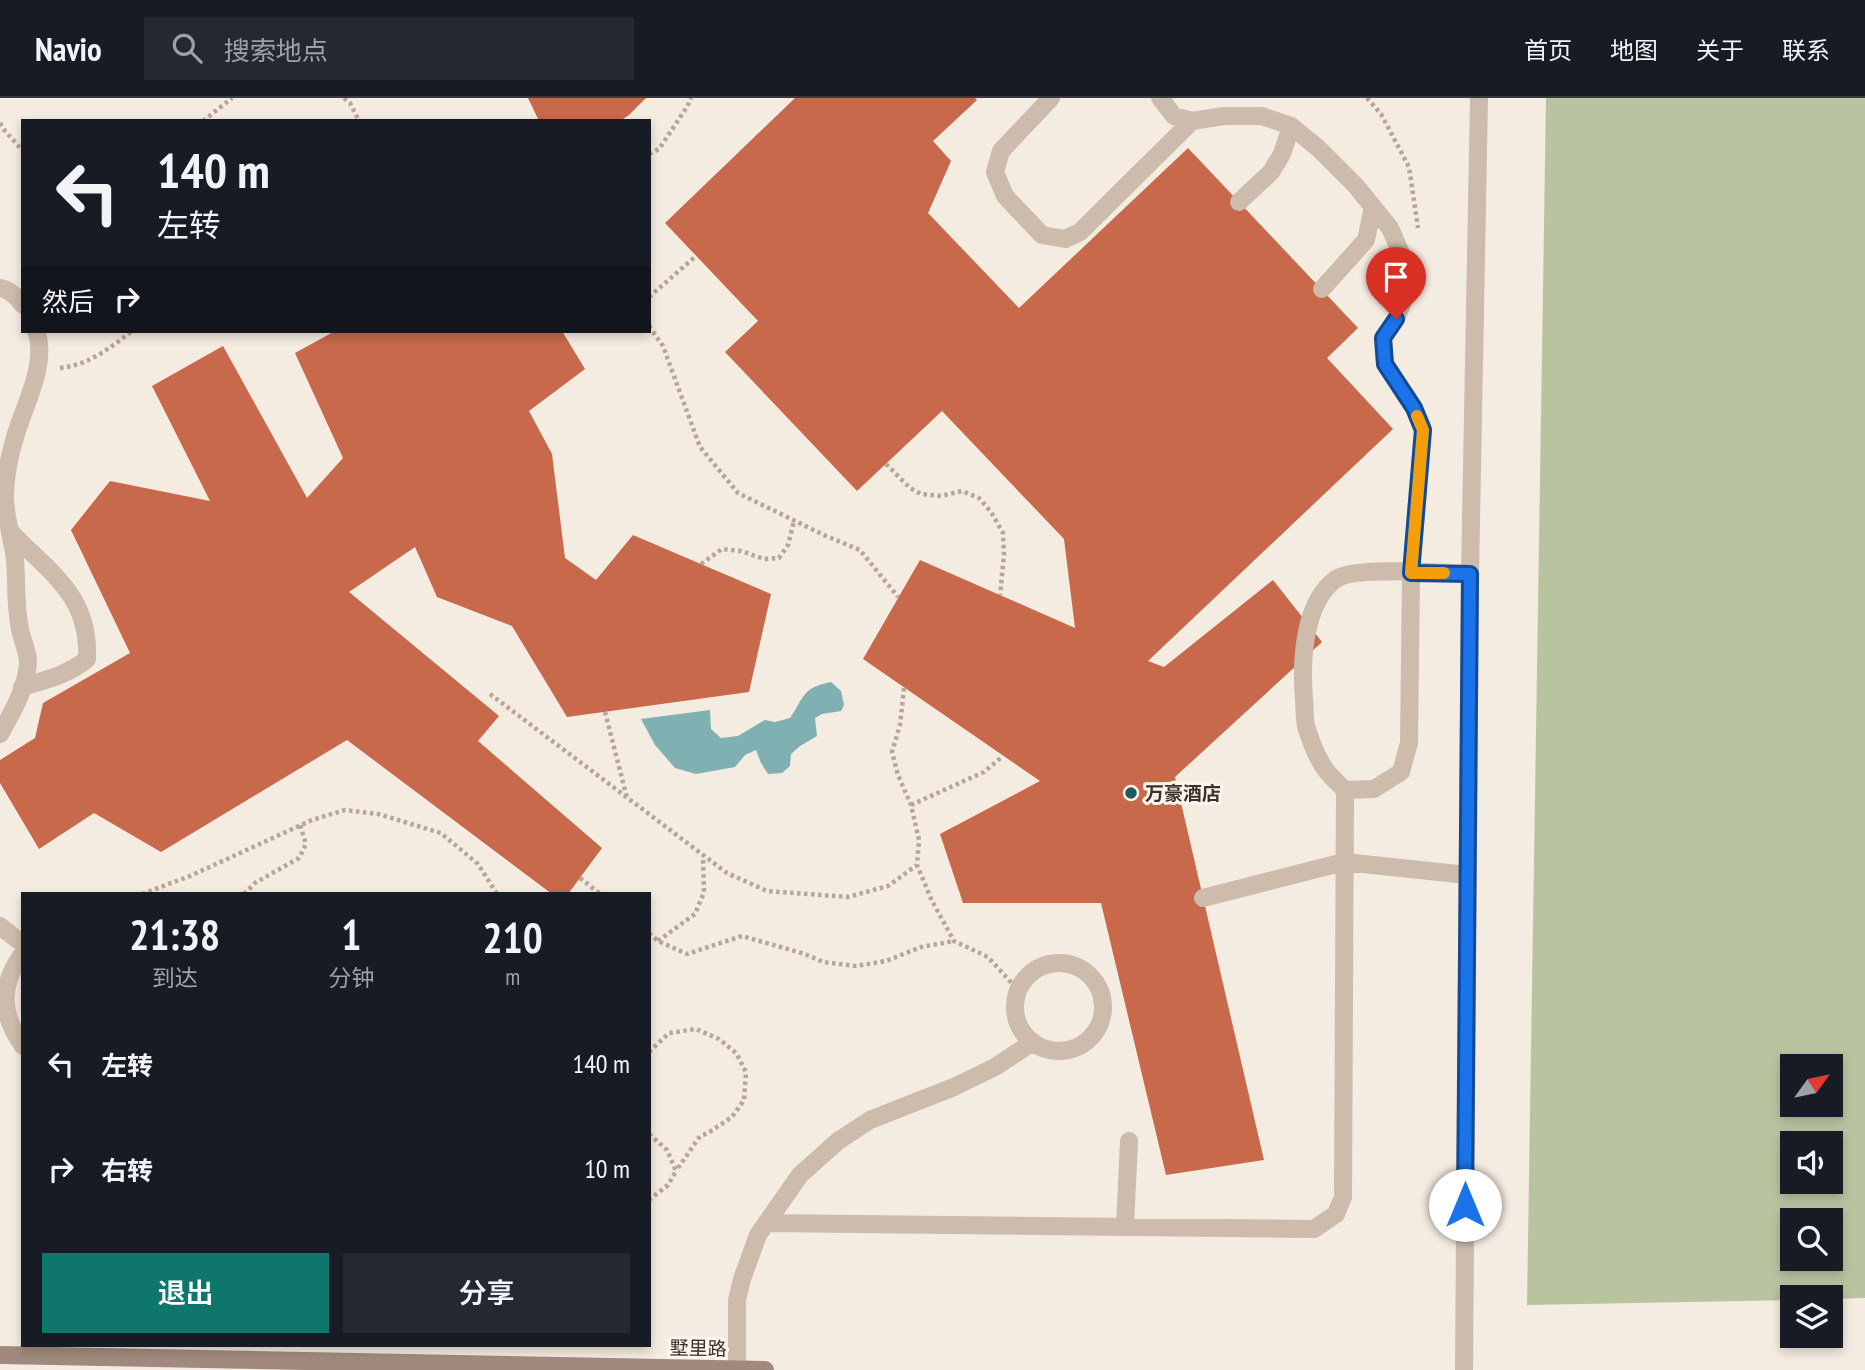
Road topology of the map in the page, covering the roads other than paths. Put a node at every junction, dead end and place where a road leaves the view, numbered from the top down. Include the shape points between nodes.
1 (1051, 98) edge
2 (1160, 98) edge
3 (1479, 98) edge
4 (1192, 121) junction
5 (1291, 126) junction
6 (1239, 202) dead end
7 (1373, 207) junction
8 (0, 288) edge
9 (1322, 289) dead end
10 (21, 302) edge
11 (37, 333) edge
12 (10, 531) junction
13 (1411, 573) junction
14 (1470, 574) junction
15 (22, 687) junction
16 (0, 734) edge
17 (1345, 790) junction
18 (1344, 862) junction
19 (1467, 875) junction
20 (1203, 898) dead end
21 (0, 926) edge
22 (21, 942) edge
23 (21, 955) edge
24 (2, 999) edge
25 (1032, 1042) junction
26 (21, 1043) edge
27 (1129, 1141) dead end
28 (766, 1223) junction
29 (1125, 1227) junction
30 (0, 1355) edge
31 (737, 1369) edge
32 (765, 1370) edge
33 (1464, 1370) edge

1 - 4 street via 1001,151 995,172 1005,196 1042,235 1065,239 1080,232
2 - 4 street via 1174,116
3 - 14 street
4 - 5 street via 1262,116
5 - 6 street via 1271,172
5 - 7 street
7 - 9 street via 1366,240
7 - 13 street via 1390,228 1409,286 1383,338 1385,364 1423,430
8 - 10 street
11 - 12 street via 37,369 9,464 5,498
12 - 15 street via 15,594 28,659
12 - 15 street via 59,578 75,603 88,640 86,659 77,668
13 - 14 street
13 - 17 street via 1409,743 1401,772 1374,789
13 - 17 street via 1367,572 1338,578 1313,610 1305,644 1306,725 1323,767
14 - 19 street
15 - 16 street
17 - 18 street
18 - 19 street
18 - 20 street
18 - 29 street via 1343,1197 1336,1214 1314,1229
19 - 33 street
21 - 22 street
23 - 24 street via 8,976
24 - 26 street via 10,1028
25 - 25 street via 1060,1051 1087,1041 1096,1030 1103,1002 1090,976 1065,963 1037,969 1026,978 1018,990 1016,1018
25 - 28 street via 995,1067 870,1120 838,1140 800,1175
27 - 29 street
28 - 29 street
28 - 31 street via 737,1300
30 - 31 main road, 墅里路
31 - 32 main road, 墅里路

